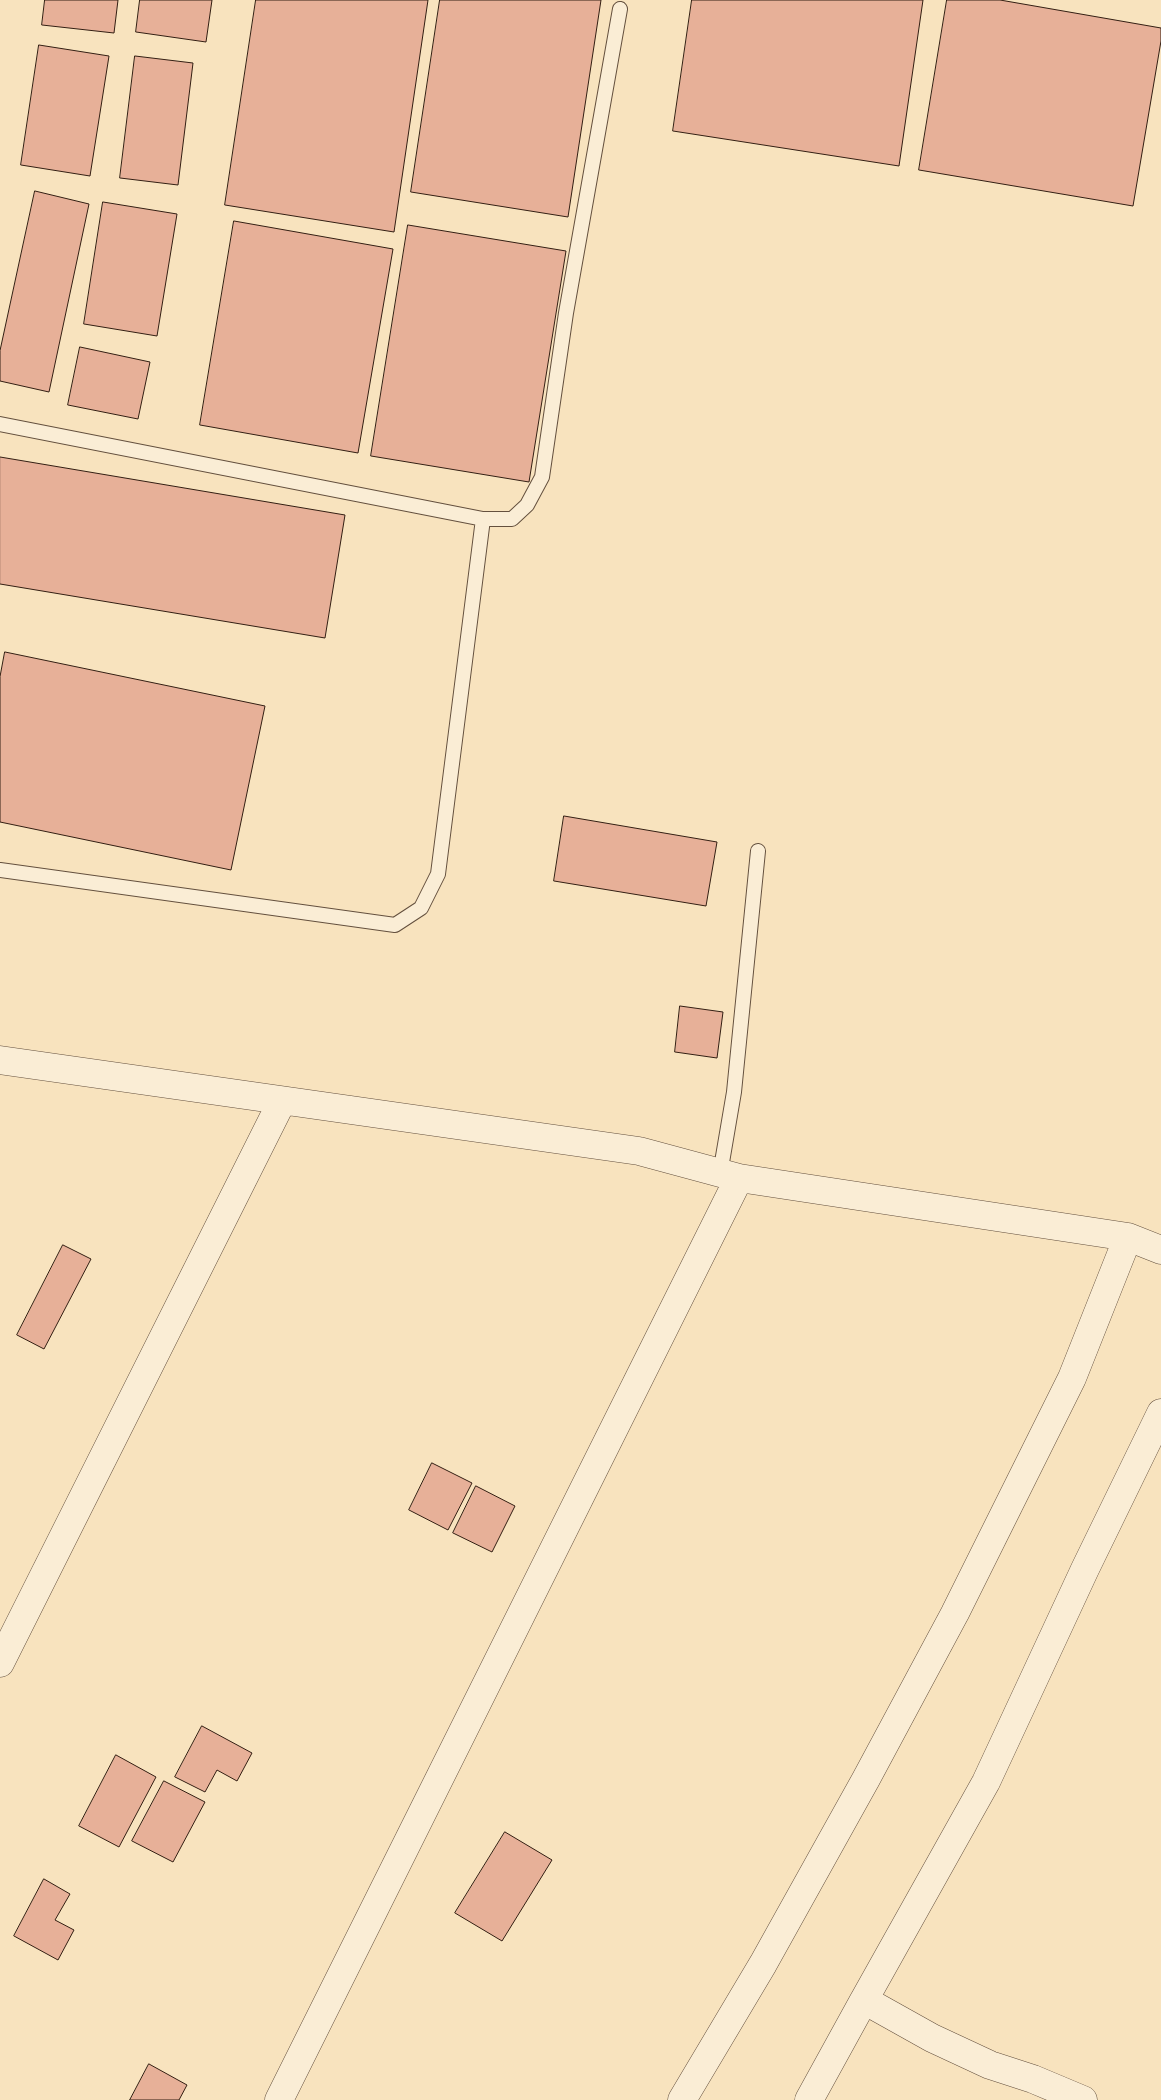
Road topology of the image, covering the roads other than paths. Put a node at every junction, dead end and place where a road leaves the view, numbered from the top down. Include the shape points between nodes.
1 (620, 9) dead end
2 (0, 424) edge
3 (483, 519) junction
4 (758, 852) dead end
5 (0, 870) edge
6 (0, 1060) edge
7 (282, 1101) junction
8 (729, 1176) junction
9 (1128, 1237) junction
10 (1161, 1250) edge
11 (1161, 1413) edge
12 (0, 1663) edge
13 (864, 2000) junction
14 (279, 2100) edge
15 (682, 2100) edge
16 (809, 2100) edge
17 (1083, 2100) edge

1 - 3 lane via 566,313 542,477 527,505 512,519
2 - 3 lane
3 - 5 lane via 438,874 421,908 395,925
4 - 8 lane via 734,1092
6 - 7 street
7 - 8 street via 639,1151
7 - 12 street
8 - 9 street
8 - 14 street
9 - 10 street
9 - 15 street via 1072,1378 955,1613 767,1956
11 - 13 street via 986,1782
13 - 16 street
13 - 17 street via 932,2038 990,2065

